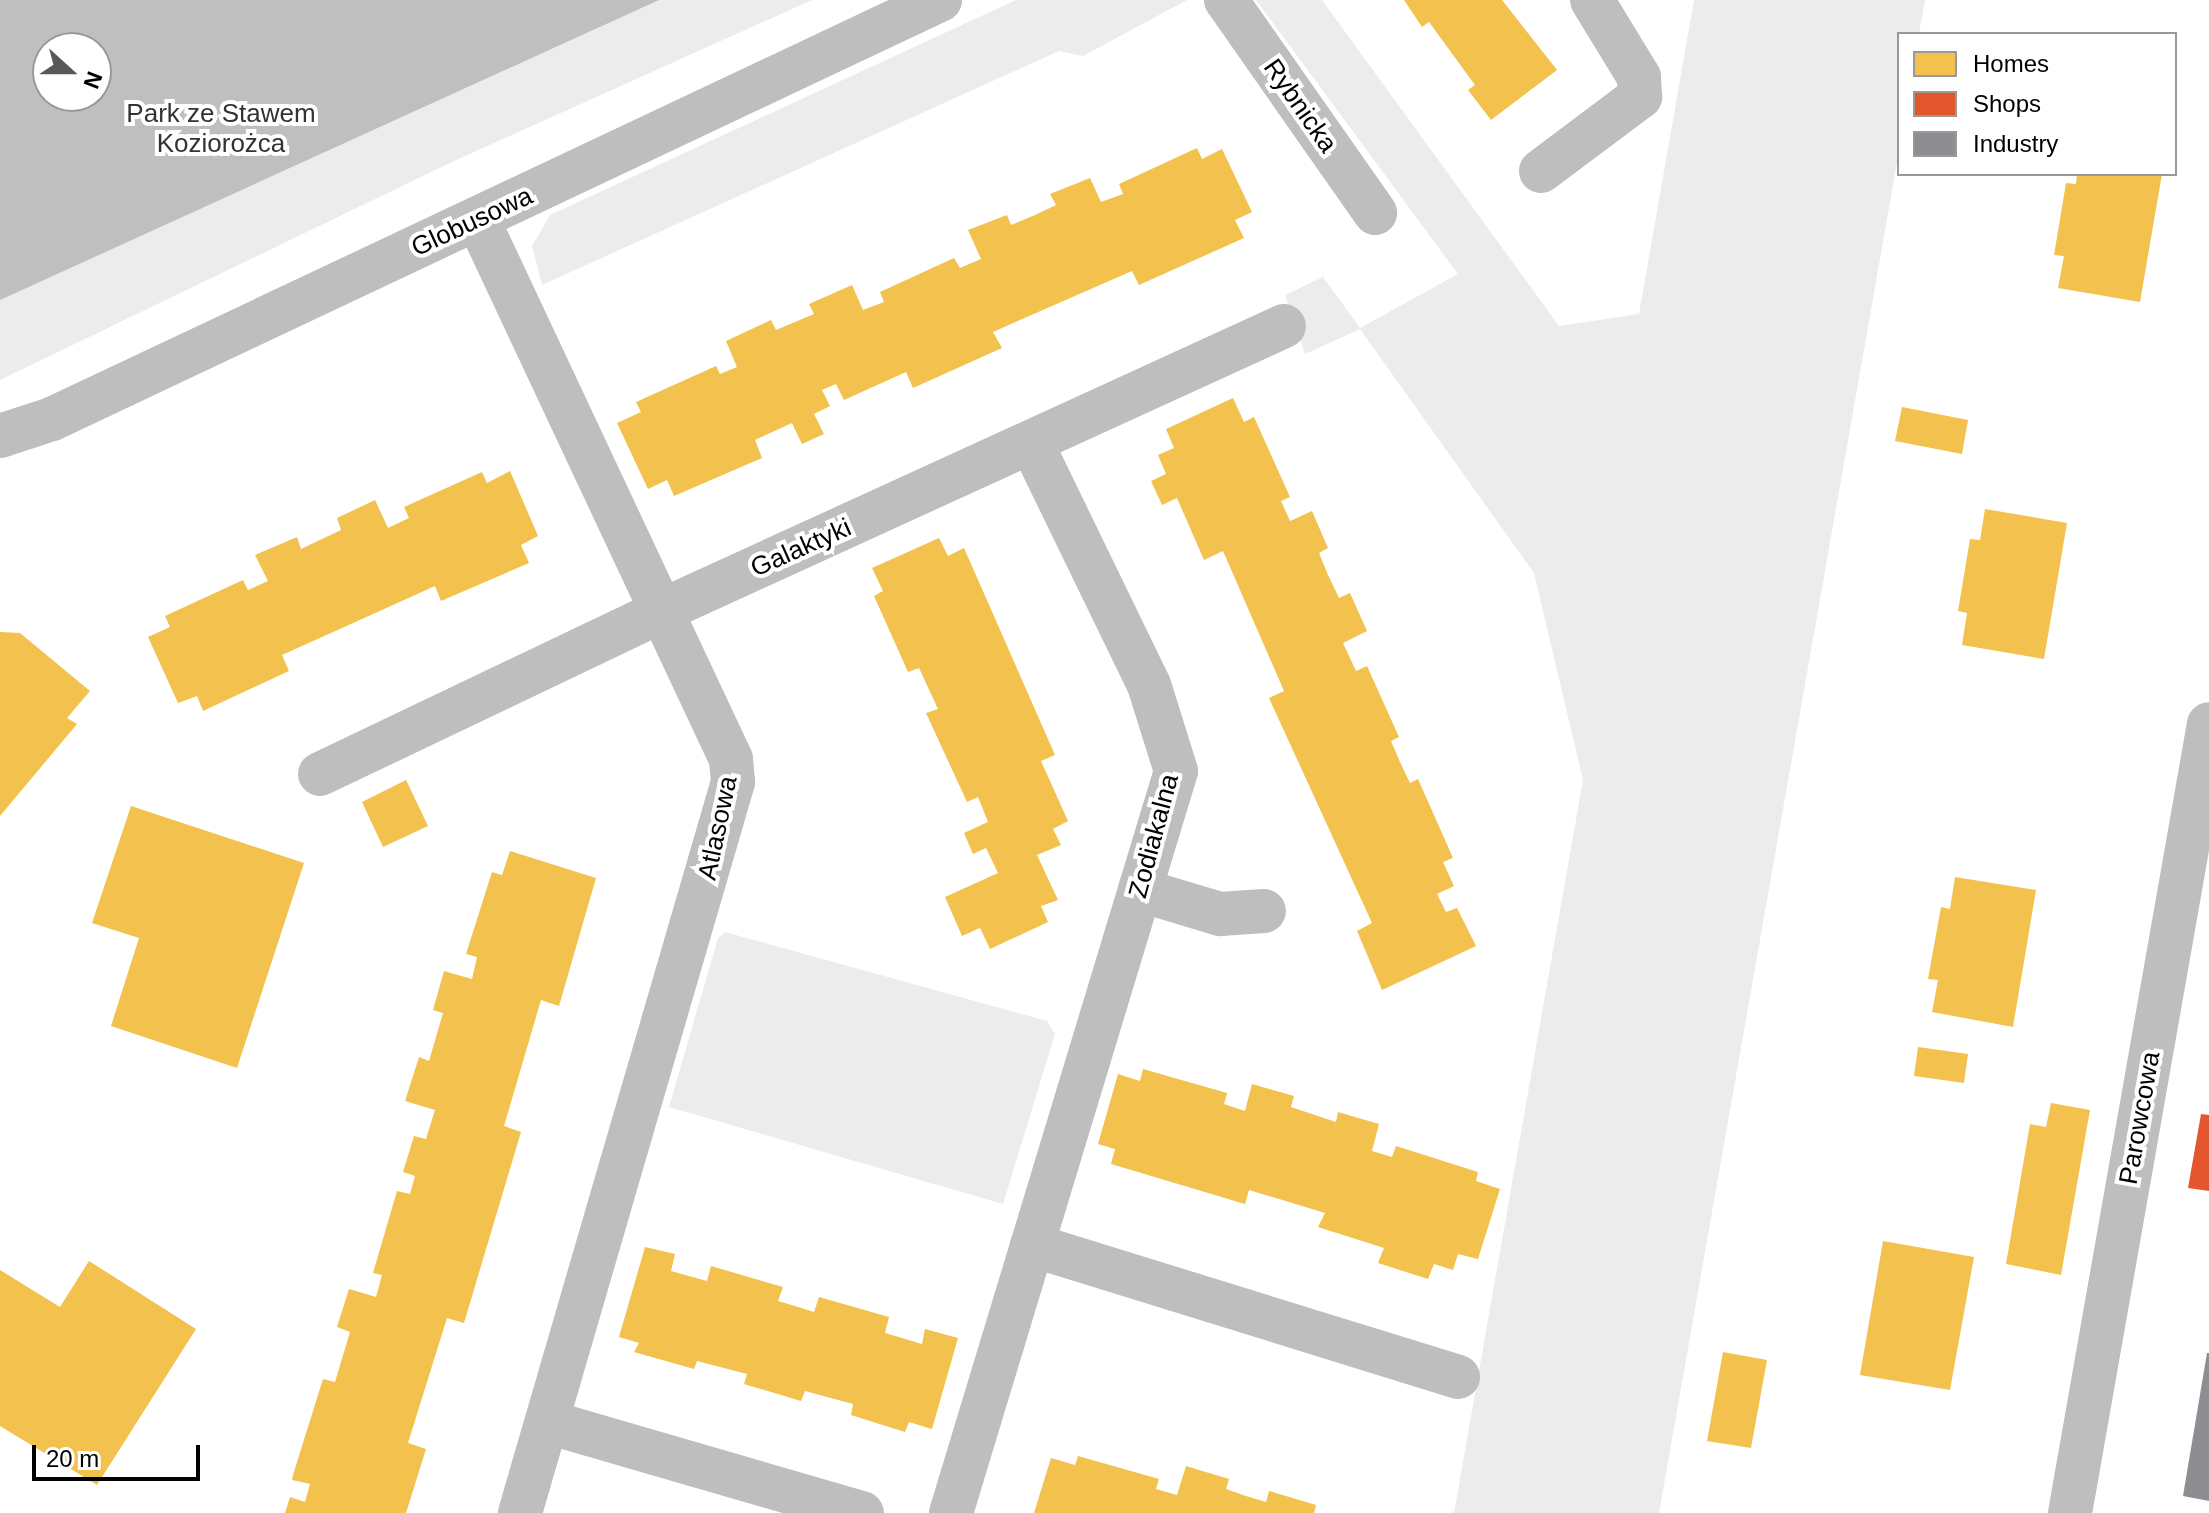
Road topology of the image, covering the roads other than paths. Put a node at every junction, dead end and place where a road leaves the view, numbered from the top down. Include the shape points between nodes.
1 (940, 0) edge
2 (1226, 0) edge
3 (1592, 0) edge
4 (1541, 171) dead end
5 (1375, 213) dead end
6 (478, 220) junction
7 (1284, 326) dead end
8 (0, 436) edge
9 (1032, 444) junction
10 (661, 611) junction
11 (2209, 724) edge
12 (320, 774) dead end
13 (1140, 890) junction
14 (1264, 911) dead end
15 (1032, 1245) junction
16 (1458, 1377) dead end
17 (548, 1422) junction
18 (520, 1513) edge
19 (862, 1513) edge
20 (951, 1513) edge
21 (2070, 1513) edge

1 - 6 street, Globusowa
2 - 5 street, Rybnicka
3 - 4 street via 1639,77 1640,97
6 - 8 street, Globusowa via 52,419
6 - 10 street, Atlasowa
7 - 9 street, Galaktyki
9 - 10 street, Galaktyki
9 - 13 street, Zodiakalna via 1170,739 1176,771
10 - 12 street, Galaktyki
10 - 17 street, Atlasowa via 731,759 733,782
11 - 21 street, Parowcowa
13 - 14 street via 1220,914
13 - 15 street, Zodiakalna
15 - 16 street
15 - 20 street, Zodiakalna
17 - 18 street, Atlasowa
17 - 19 street

